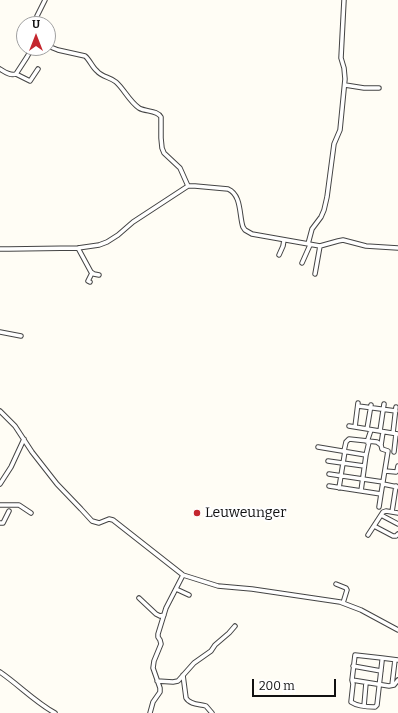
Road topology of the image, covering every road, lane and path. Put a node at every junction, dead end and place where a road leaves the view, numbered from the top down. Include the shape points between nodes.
1 (44, 0) edge
2 (344, 0) edge
3 (37, 16) edge
4 (56, 49) edge
5 (28, 56) edge
6 (0, 69) edge
7 (38, 69) dead end
8 (16, 74) junction
9 (345, 85) junction
10 (379, 88) dead end
11 (188, 186) junction
12 (284, 240) junction
13 (309, 244) junction
14 (320, 246) junction
15 (0, 248) edge
16 (78, 248) junction
17 (398, 248) edge
18 (279, 255) dead end
19 (302, 263) dead end
20 (92, 273) junction
21 (315, 274) dead end
22 (99, 275) dead end
23 (90, 282) dead end
24 (0, 332) edge
25 (21, 336) dead end
26 (384, 404) dead end
27 (371, 406) junction
28 (383, 409) junction
29 (0, 411) edge
30 (349, 426) dead end
31 (354, 427) junction
32 (369, 430) junction
33 (382, 432) junction
34 (395, 434) edge
35 (24, 439) junction
36 (368, 442) junction
37 (381, 445) junction
38 (318, 447) dead end
39 (344, 451) junction
40 (388, 451) junction
41 (396, 452) edge
42 (366, 455) junction
43 (328, 461) dead end
44 (343, 463) junction
45 (364, 466) junction
46 (398, 466) edge
47 (385, 471) junction
48 (329, 474) dead end
49 (341, 476) junction
50 (362, 479) junction
51 (383, 483) junction
52 (0, 484) edge
53 (329, 486) dead end
54 (397, 486) edge
55 (339, 488) junction
56 (361, 491) junction
57 (381, 494) junction
58 (0, 505) edge
59 (379, 507) dead end
60 (9, 511) dead end
61 (392, 512) junction
62 (398, 512) edge
63 (31, 513) dead end
64 (381, 515) junction
65 (0, 523) edge
66 (398, 524) edge
67 (374, 526) junction
68 (398, 534) edge
69 (368, 535) dead end
70 (183, 574) junction
71 (336, 584) dead end
72 (176, 589) junction
73 (189, 595) dead end
74 (139, 598) dead end
75 (343, 603) junction
76 (164, 615) junction
77 (235, 626) dead end
78 (398, 630) edge
79 (382, 658) junction
80 (396, 660) edge
81 (353, 666) junction
82 (381, 671) junction
83 (0, 672) edge
84 (183, 675) junction
85 (393, 677) junction
86 (352, 680) junction
87 (398, 680) edge
88 (157, 681) junction
89 (366, 683) junction
90 (379, 685) junction
91 (392, 685) junction
92 (364, 706) junction
93 (55, 713) edge
94 (150, 713) edge
95 (212, 713) edge

1 - 3 street
2 - 9 street via 341,58 345,71
4 - 11 street via 85,56 98,73 116,82 136,105 160,115 162,148 180,168
5 - 8 street
6 - 8 street
7 - 8 street via 30,82
9 - 10 street
9 - 13 street via 340,130 334,144 326,204 312,229
11 - 12 street via 232,191 238,202 241,223 245,230
11 - 16 street via 107,242
12 - 13 street
12 - 18 street
13 - 14 street
13 - 19 street
14 - 17 street via 343,240 366,246
14 - 21 street
15 - 16 street
16 - 20 street
20 - 22 street
20 - 23 street via 88,281
24 - 25 street
26 - 28 street
27 - 28 street
27 - 31 street via 358,404
27 - 32 street
28 - 33 street
28 - 34 street via 396,409
29 - 35 street
30 - 31 street
31 - 32 street
32 - 33 street
32 - 36 street
33 - 34 street
33 - 37 street
34 - 41 street
35 - 52 street
35 - 70 street via 56,484 92,521 99,523 113,520
36 - 37 street via 377,442
36 - 39 street via 347,439
36 - 42 street
37 - 40 street via 382,449
38 - 39 street
39 - 42 street
39 - 44 street
40 - 41 street
40 - 47 street
42 - 45 street
43 - 44 street
44 - 45 street
44 - 49 street
45 - 50 street
46 - 47 street via 396,472
47 - 51 street
48 - 49 street
49 - 50 street
49 - 55 street
50 - 51 street
50 - 56 street
51 - 54 street
51 - 57 street
53 - 55 street
54 - 61 street
55 - 56 street
56 - 57 street
57 - 59 street
58 - 63 street via 19,505
60 - 65 street via 3,523
61 - 62 street
61 - 64 street via 384,511
64 - 66 street
64 - 67 street
67 - 68 street via 393,536
67 - 69 street
70 - 72 street
70 - 75 street via 218,586 252,588
71 - 75 street via 347,590
72 - 73 street
72 - 76 street
74 - 76 street via 157,615
75 - 78 street
76 - 88 street via 158,634 161,644 153,664
77 - 84 street
79 - 80 street
79 - 81 street via 356,655
79 - 82 street
80 - 85 street
81 - 82 street
81 - 86 street
82 - 90 street
83 - 93 street via 35,701
84 - 88 street via 178,682
84 - 95 street via 187,700 206,706
85 - 87 street
85 - 91 street
86 - 89 street
86 - 92 street via 351,702
87 - 91 street
88 - 94 street via 160,692 153,702
89 - 90 street
89 - 92 street
90 - 91 street
90 - 92 street via 376,706

